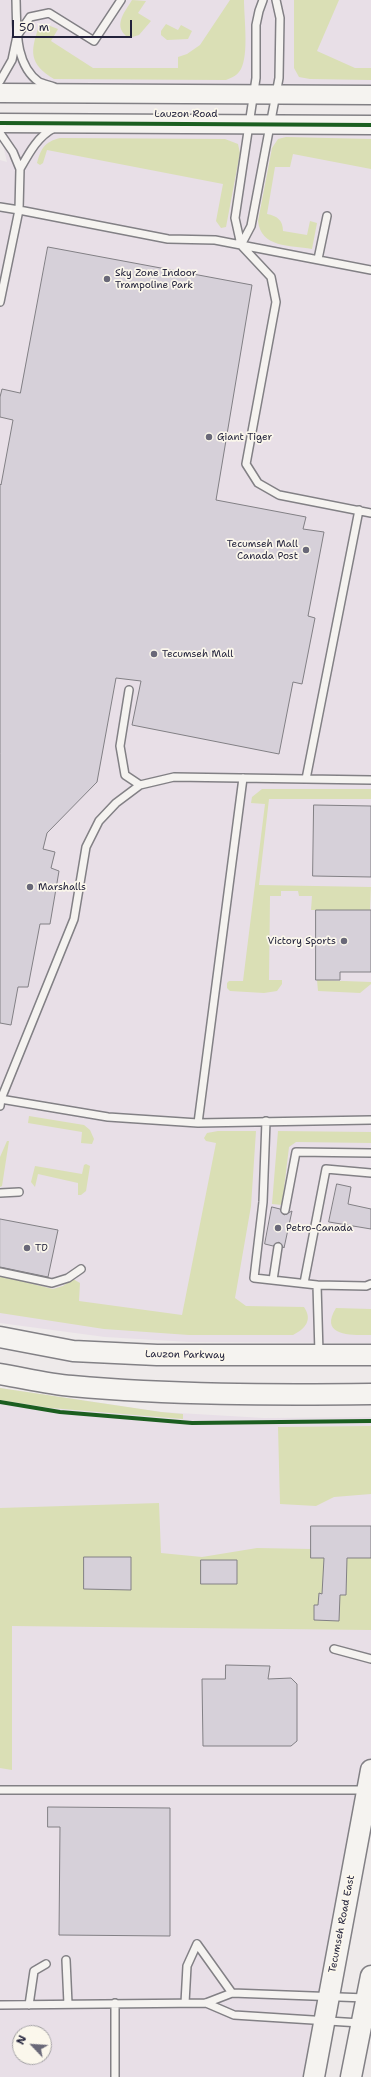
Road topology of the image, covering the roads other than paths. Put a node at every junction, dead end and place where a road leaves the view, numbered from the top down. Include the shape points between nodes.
1 (16, 0) edge
2 (121, 0) edge
3 (263, 0) edge
4 (276, 0) edge
5 (18, 36) junction
6 (0, 81) edge
7 (0, 93) edge
8 (69, 93) junction
9 (254, 93) junction
10 (276, 93) junction
11 (371, 95) edge
12 (67, 122) junction
13 (0, 123) edge
14 (249, 123) junction
15 (270, 123) junction
16 (371, 124) edge
17 (0, 133) edge
18 (20, 169) junction
19 (0, 207) edge
20 (19, 210) junction
21 (327, 216) dead end
22 (241, 244) junction
23 (318, 259) junction
24 (371, 270) edge
25 (0, 302) edge
26 (359, 510) junction
27 (371, 513) edge
28 (128, 690) dead end
29 (243, 778) junction
30 (306, 779) junction
31 (371, 780) edge
32 (140, 785) junction
33 (0, 1101) edge
34 (371, 1120) edge
35 (198, 1122) junction
36 (266, 1122) junction
37 (371, 1153) edge
38 (371, 1173) edge
39 (19, 1192) dead end
40 (0, 1193) edge
41 (285, 1210) dead end
42 (278, 1247) dead end
43 (81, 1269) dead end
44 (0, 1272) edge
45 (272, 1280) junction
46 (304, 1283) junction
47 (371, 1284) edge
48 (317, 1285) junction
49 (0, 1337) edge
50 (319, 1355) junction
51 (371, 1355) edge
52 (0, 1374) edge
53 (371, 1394) edge
54 (334, 1650) dead end
55 (371, 1659) edge
56 (371, 1770) edge
57 (0, 1790) edge
58 (367, 1790) junction
59 (66, 1960) dead end
60 (46, 1964) dead end
61 (371, 1976) edge
62 (232, 1993) junction
63 (329, 1997) junction
64 (369, 1998) edge
65 (115, 2003) junction
66 (185, 2003) junction
67 (206, 2003) junction
68 (68, 2004) junction
69 (0, 2005) edge
70 (29, 2005) junction
71 (324, 2021) junction
72 (366, 2023) edge
73 (115, 2077) edge
74 (314, 2077) edge
75 (351, 2077) edge

1 - 5 lane
2 - 5 lane via 94,41 48,13 30,17
3 - 9 lane via 256,25
4 - 10 lane via 280,18 279,78
5 - 6 lane via 12,60
5 - 8 lane via 22,63 39,82
7 - 8 street
8 - 9 street
9 - 10 street
9 - 14 lane
10 - 11 street
10 - 15 lane
12 - 13 street, Lauzon Road
12 - 14 street, Lauzon Road
12 - 18 lane via 46,132 30,151
14 - 15 street, Lauzon Road
14 - 22 lane via 235,218
15 - 16 street, Lauzon Road
15 - 22 lane via 251,226
17 - 18 lane via 13,152
18 - 20 lane
19 - 20 lane
20 - 22 lane via 168,239 215,240
20 - 25 lane
21 - 23 lane
22 - 23 lane
22 - 26 lane via 271,277 276,302 246,464 258,483 279,495
23 - 24 lane
26 - 27 lane
26 - 30 lane
28 - 32 lane via 120,746 124,775
29 - 30 lane
29 - 32 lane via 174,777
29 - 35 lane
30 - 31 lane
32 - 33 lane via 116,803 99,821 86,847 74,919
33 - 35 lane via 108,1117
34 - 36 lane
35 - 36 lane
36 - 45 lane via 263,1202 254,1278
37 - 41 lane via 296,1152
38 - 46 lane via 326,1170
39 - 40 lane
42 - 45 lane
43 - 44 lane via 68,1278 52,1283
45 - 46 lane
46 - 48 lane
47 - 48 lane
48 - 50 lane
49 - 50 main road, Lauzon Parkway via 73,1351 157,1356
50 - 51 main road, Lauzon Parkway
52 - 53 main road via 70,1386 145,1391 281,1395
54 - 55 lane
56 - 58 main road, Tecumseh Road East
57 - 58 lane
58 - 63 main road, Tecumseh Road East
59 - 68 lane
60 - 70 lane via 34,1971
61 - 64 main road
62 - 63 lane
62 - 66 lane via 197,1944 187,1966
62 - 67 lane
63 - 64 lane
63 - 71 main road, Tecumseh Road East
64 - 72 main road
65 - 66 lane
65 - 68 lane
65 - 73 lane
66 - 67 lane
67 - 71 lane via 234,2015
68 - 70 lane
69 - 70 lane
71 - 72 lane
71 - 74 main road, Tecumseh Road East
72 - 75 main road

